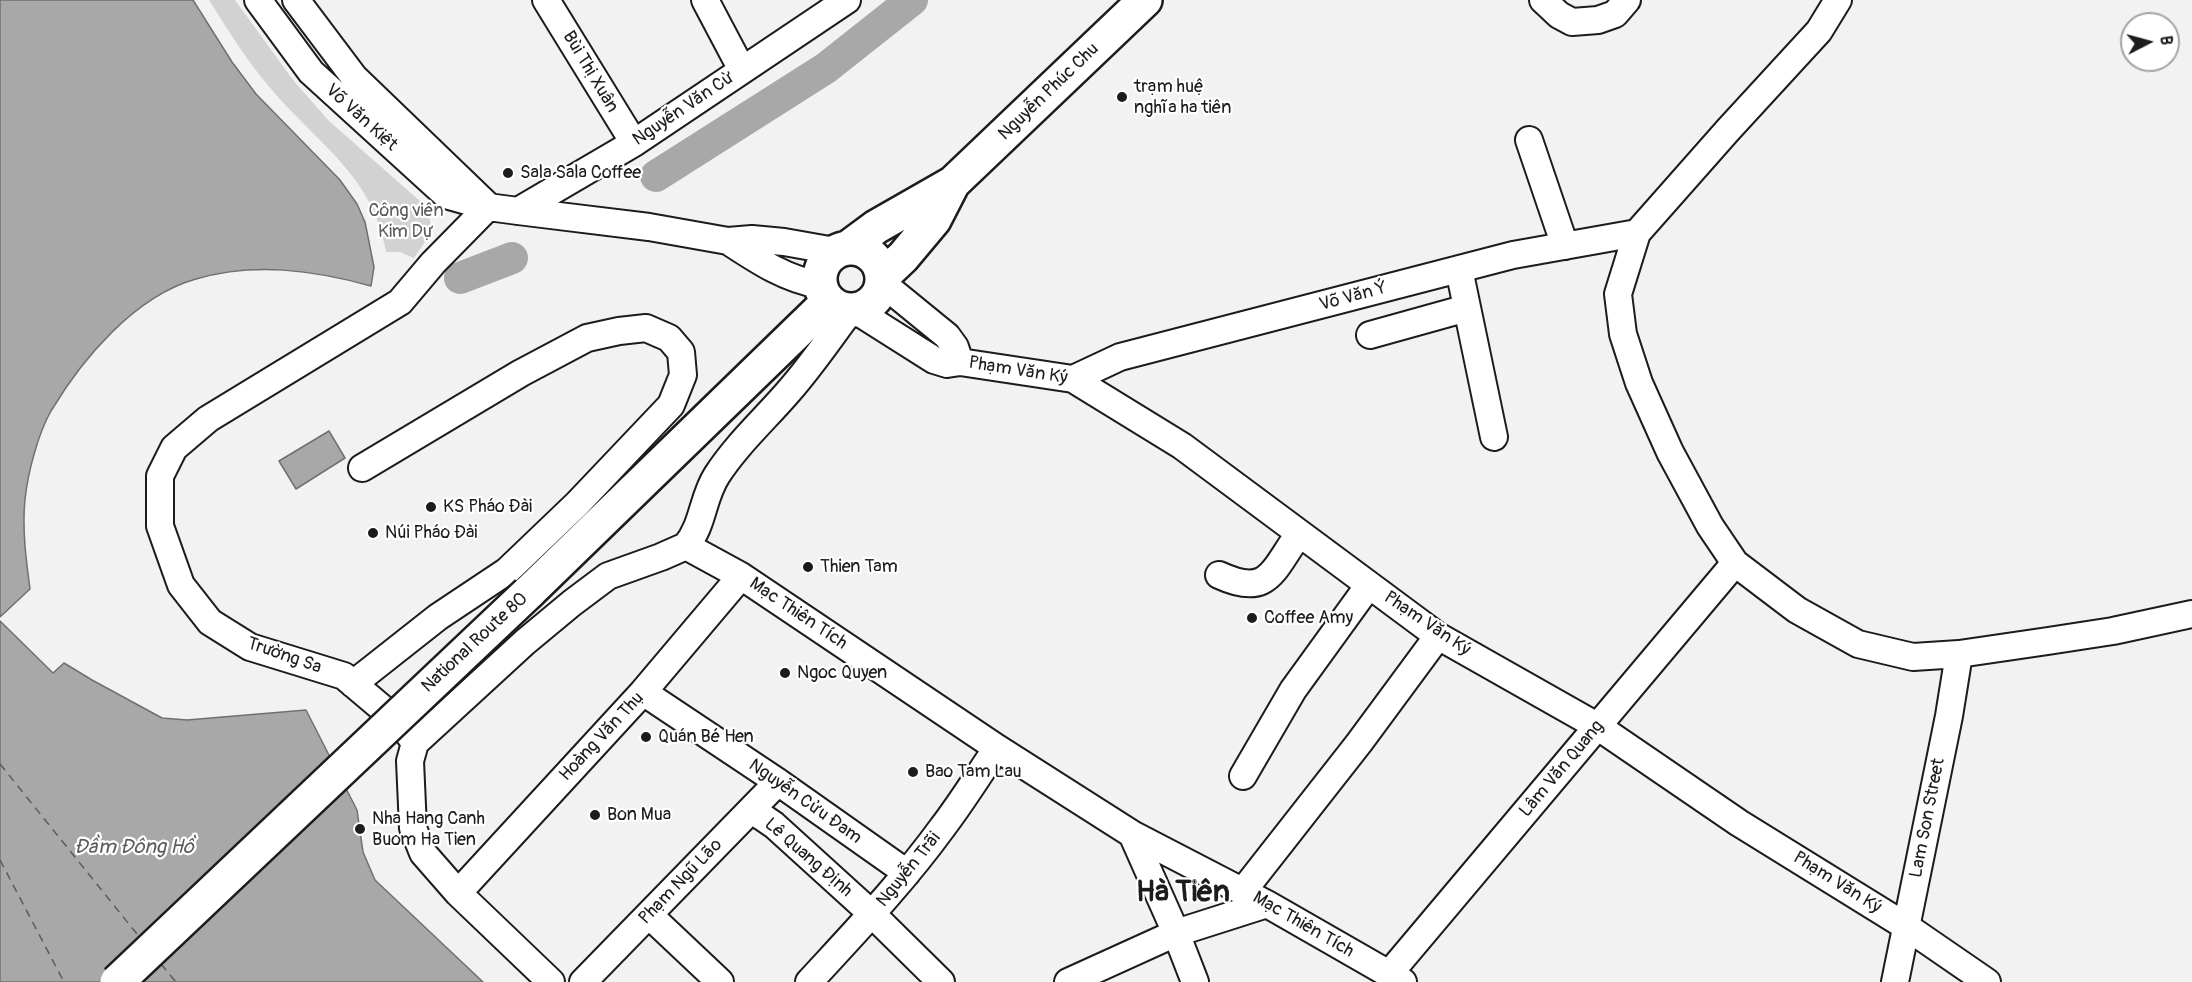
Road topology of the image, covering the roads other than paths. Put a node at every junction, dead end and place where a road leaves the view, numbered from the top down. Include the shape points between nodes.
1 (258, 0) edge
2 (296, 0) edge
3 (546, 0) edge
4 (705, 0) edge
5 (847, 0) edge
6 (1145, 0) edge
7 (1543, 0) edge
8 (1627, 0) edge
9 (1838, 0) edge
10 (742, 70) junction
11 (1529, 140) dead end
12 (634, 143) junction
13 (953, 183) junction
14 (488, 207) junction
15 (518, 211) junction
16 (1637, 233) junction
17 (728, 241) junction
18 (1566, 246) junction
19 (842, 249) junction
20 (1459, 269) junction
21 (882, 280) junction
22 (839, 302) junction
23 (1467, 308) junction
24 (1370, 335) dead end
25 (960, 362) junction
26 (1073, 379) junction
27 (1494, 437) dead end
28 (363, 468) dead end
29 (1299, 534) junction
30 (687, 546) junction
31 (551, 550) junction
32 (1735, 563) junction
33 (1219, 575) dead end
34 (741, 576) junction
35 (1369, 585) junction
36 (2190, 617) edge
37 (1438, 636) junction
38 (1959, 654) junction
39 (353, 684) junction
40 (644, 692) junction
41 (1597, 726) junction
42 (414, 743) junction
43 (997, 748) junction
44 (1243, 776) dead end
45 (778, 782) junction
46 (752, 810) junction
47 (1132, 834) junction
48 (907, 873) junction
49 (1243, 891) junction
50 (458, 893) junction
51 (1267, 904) junction
52 (872, 914) junction
53 (649, 915) junction
54 (1907, 927) junction
55 (1176, 933) junction
56 (1396, 978) edge
57 (117, 982) edge
58 (551, 982) edge
59 (584, 982) edge
60 (720, 982) edge
61 (808, 982) edge
62 (940, 982) edge
63 (1068, 982) edge
64 (1195, 982) edge
65 (1895, 982) edge
66 (1987, 982) edge

1 - 14 street, Võ Văn Kiệt via 311,72 446,195
2 - 14 street, Võ Văn Kiệt via 354,77
3 - 12 street, Bùi Thị Xuân
4 - 10 street
5 - 10 street, Nguyễn Văn Cừ
6 - 13 highway, Nguyễn Phúc Chu
7 - 8 street via 1572,22 1615,14
9 - 16 street via 1819,31
10 - 12 street, Nguyễn Văn Cừ
11 - 18 street
12 - 15 street, Nguyễn Văn Cừ
13 - 19 highway, Nguyễn Phúc Chu
13 - 21 highway, Nguyễn Phúc Chu via 934,220
14 - 15 street, Võ Văn Kiệt
14 - 39 street, Trường Sa via 400,302 208,419 174,448 160,476 160,526 181,585 210,622 250,647 344,676
15 - 17 street, Võ Văn Kiệt
16 - 18 street, Võ Văn Ý
16 - 32 street via 1618,294 1623,334 1670,452
17 - 19 street, Võ Văn Kiệt via 753,239
17 - 22 street, Võ Văn Kiệt via 761,263 806,282
18 - 20 street, Võ Văn Ý
19 - 21 highway via 868,252 880,267
19 - 22 highway via 822,267
20 - 23 street
20 - 26 street, Võ Văn Ý via 1119,357
21 - 22 highway via 879,292 865,307
21 - 25 street via 947,336
22 - 25 street, Phạm Văn Ký via 934,360
22 - 30 street via 810,365 717,475 707,494 697,533
22 - 31 highway, National Route 80
23 - 24 street
23 - 27 street
25 - 26 street, Phạm Văn Ký
26 - 29 street, Phạm Văn Ký via 1182,446
28 - 31 street via 586,338 646,328 669,338 681,352 683,375 671,405 577,504
29 - 33 street via 1265,580 1253,585 1237,584
29 - 35 street, Phạm Văn Ký
30 - 34 street, Mạc Thiên Tích
30 - 42 street via 608,576 525,642
31 - 39 street via 507,571 438,617
31 - 57 highway, National Route 80, bridge via 528,593
32 - 38 street via 1797,610 1858,644 1912,657
32 - 41 street, Lâm Văn Quang
34 - 40 street, Hoàng Văn Thụ
34 - 43 street, Mạc Thiên Tích
35 - 37 street, Phạm Văn Ký
35 - 44 street via 1293,690
36 - 38 street
37 - 41 street, Phạm Văn Ký
37 - 49 street
38 - 54 street, Lam Son Street
39 - 42 street, Trường Sa via 402,725
40 - 45 street, Nguyễn Cửu Đam
40 - 50 street, Hoàng Văn Thụ
41 - 54 street, Phạm Văn Ký via 1739,823
41 - 56 street, Lâm Văn Quang
42 - 50 street via 410,761 413,828 423,853
43 - 47 street, Mạc Thiên Tích
43 - 48 street, Nguyễn Trãi
45 - 46 street, Phạm Ngũ Lão
45 - 48 street, Nguyễn Cửu Đam
46 - 52 street, Lê Quang Định via 774,825
46 - 53 street, Phạm Ngũ Lão
47 - 49 street, Mạc Thiên Tích
47 - 55 street
48 - 52 street, Nguyễn Trãi
49 - 51 street, Mạc Thiên Tích
50 - 58 street
51 - 55 street
51 - 56 street, Mạc Thiên Tích
52 - 61 street, Nguyễn Trãi
52 - 62 street, Lê Quang Định
53 - 59 street, Phạm Ngũ Lão
53 - 60 street
54 - 65 street, Lam Son Street
54 - 66 street, Phạm Văn Ký
55 - 63 street
55 - 64 street

